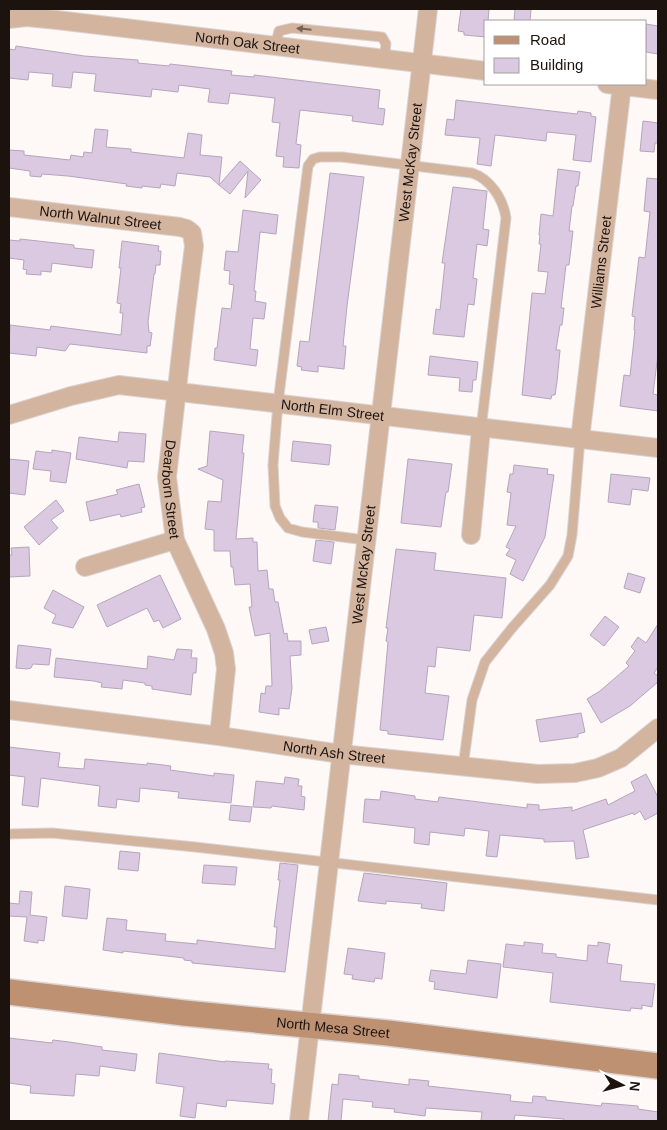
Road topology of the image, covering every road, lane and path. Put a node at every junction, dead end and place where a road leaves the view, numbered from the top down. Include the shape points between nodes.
1 (428, 9) edge
2 (9, 19) edge
3 (275, 46) junction
4 (384, 59) junction
5 (421, 64) junction
6 (484, 71) edge
7 (614, 85) edge
8 (658, 90) edge
9 (410, 166) junction
10 (9, 208) edge
11 (192, 233) joint
12 (176, 391) junction
13 (278, 403) junction
14 (9, 415) edge
15 (381, 416) junction
16 (482, 429) junction
17 (580, 440) junction
18 (658, 448) edge
19 (470, 535) dead end
20 (175, 540) junction
21 (366, 540) junction
22 (85, 568) dead end
23 (9, 710) edge
24 (219, 736) junction
25 (656, 736) edge
26 (341, 754) junction
27 (463, 767) junction
28 (9, 834) edge
29 (328, 861) junction
30 (658, 900) edge
31 (9, 992) edge
32 (311, 1027) junction
33 (658, 1066) edge
34 (299, 1121) edge

1 - 5 street, West McKay Street
2 - 3 street, North Oak Street via 57,20
3 - 4 street, North Oak Street
4 -> 3 lane via 386,44 382,37 292,28 279,31
4 - 5 street, North Oak Street
5 - 6 street, North Oak Street
5 - 9 street, West McKay Street
7 - 8 street
7 - 17 street, Williams Street
9 - 13 lane via 320,157 313,159 308,166
9 - 15 street, West McKay Street
9 - 16 lane via 480,176 505,208
10 - 11 street, North Walnut Street via 180,227
11 - 12 street, Dearborn Street via 194,246
12 - 13 street, North Elm Street
12 - 14 street, North Elm Street via 119,385
12 - 20 street, Dearborn Street via 167,477
13 - 15 street, North Elm Street
13 - 21 lane via 273,465 275,506 280,518 288,528 302,532
15 - 16 street, North Elm Street
15 - 21 street, West McKay Street
16 - 17 street, North Elm Street
16 - 19 street
17 - 18 street, North Elm Street
17 - 27 lane via 568,556 550,585 485,662 472,700
20 - 22 street
20 - 24 street, Dearborn Street via 224,653 226,669
21 - 26 street, West McKay Street
23 - 24 street, North Ash Street
24 - 26 street, North Ash Street
25 - 27 street, North Ash Street via 621,758 575,773 538,774
26 - 27 street, North Ash Street
26 - 29 street, West McKay Street
28 - 29 lane via 52,833
29 - 30 lane
29 - 32 street, West McKay Street
31 - 32 street, North Mesa Street
32 - 33 street, North Mesa Street via 388,1033
32 - 34 street, West McKay Street

